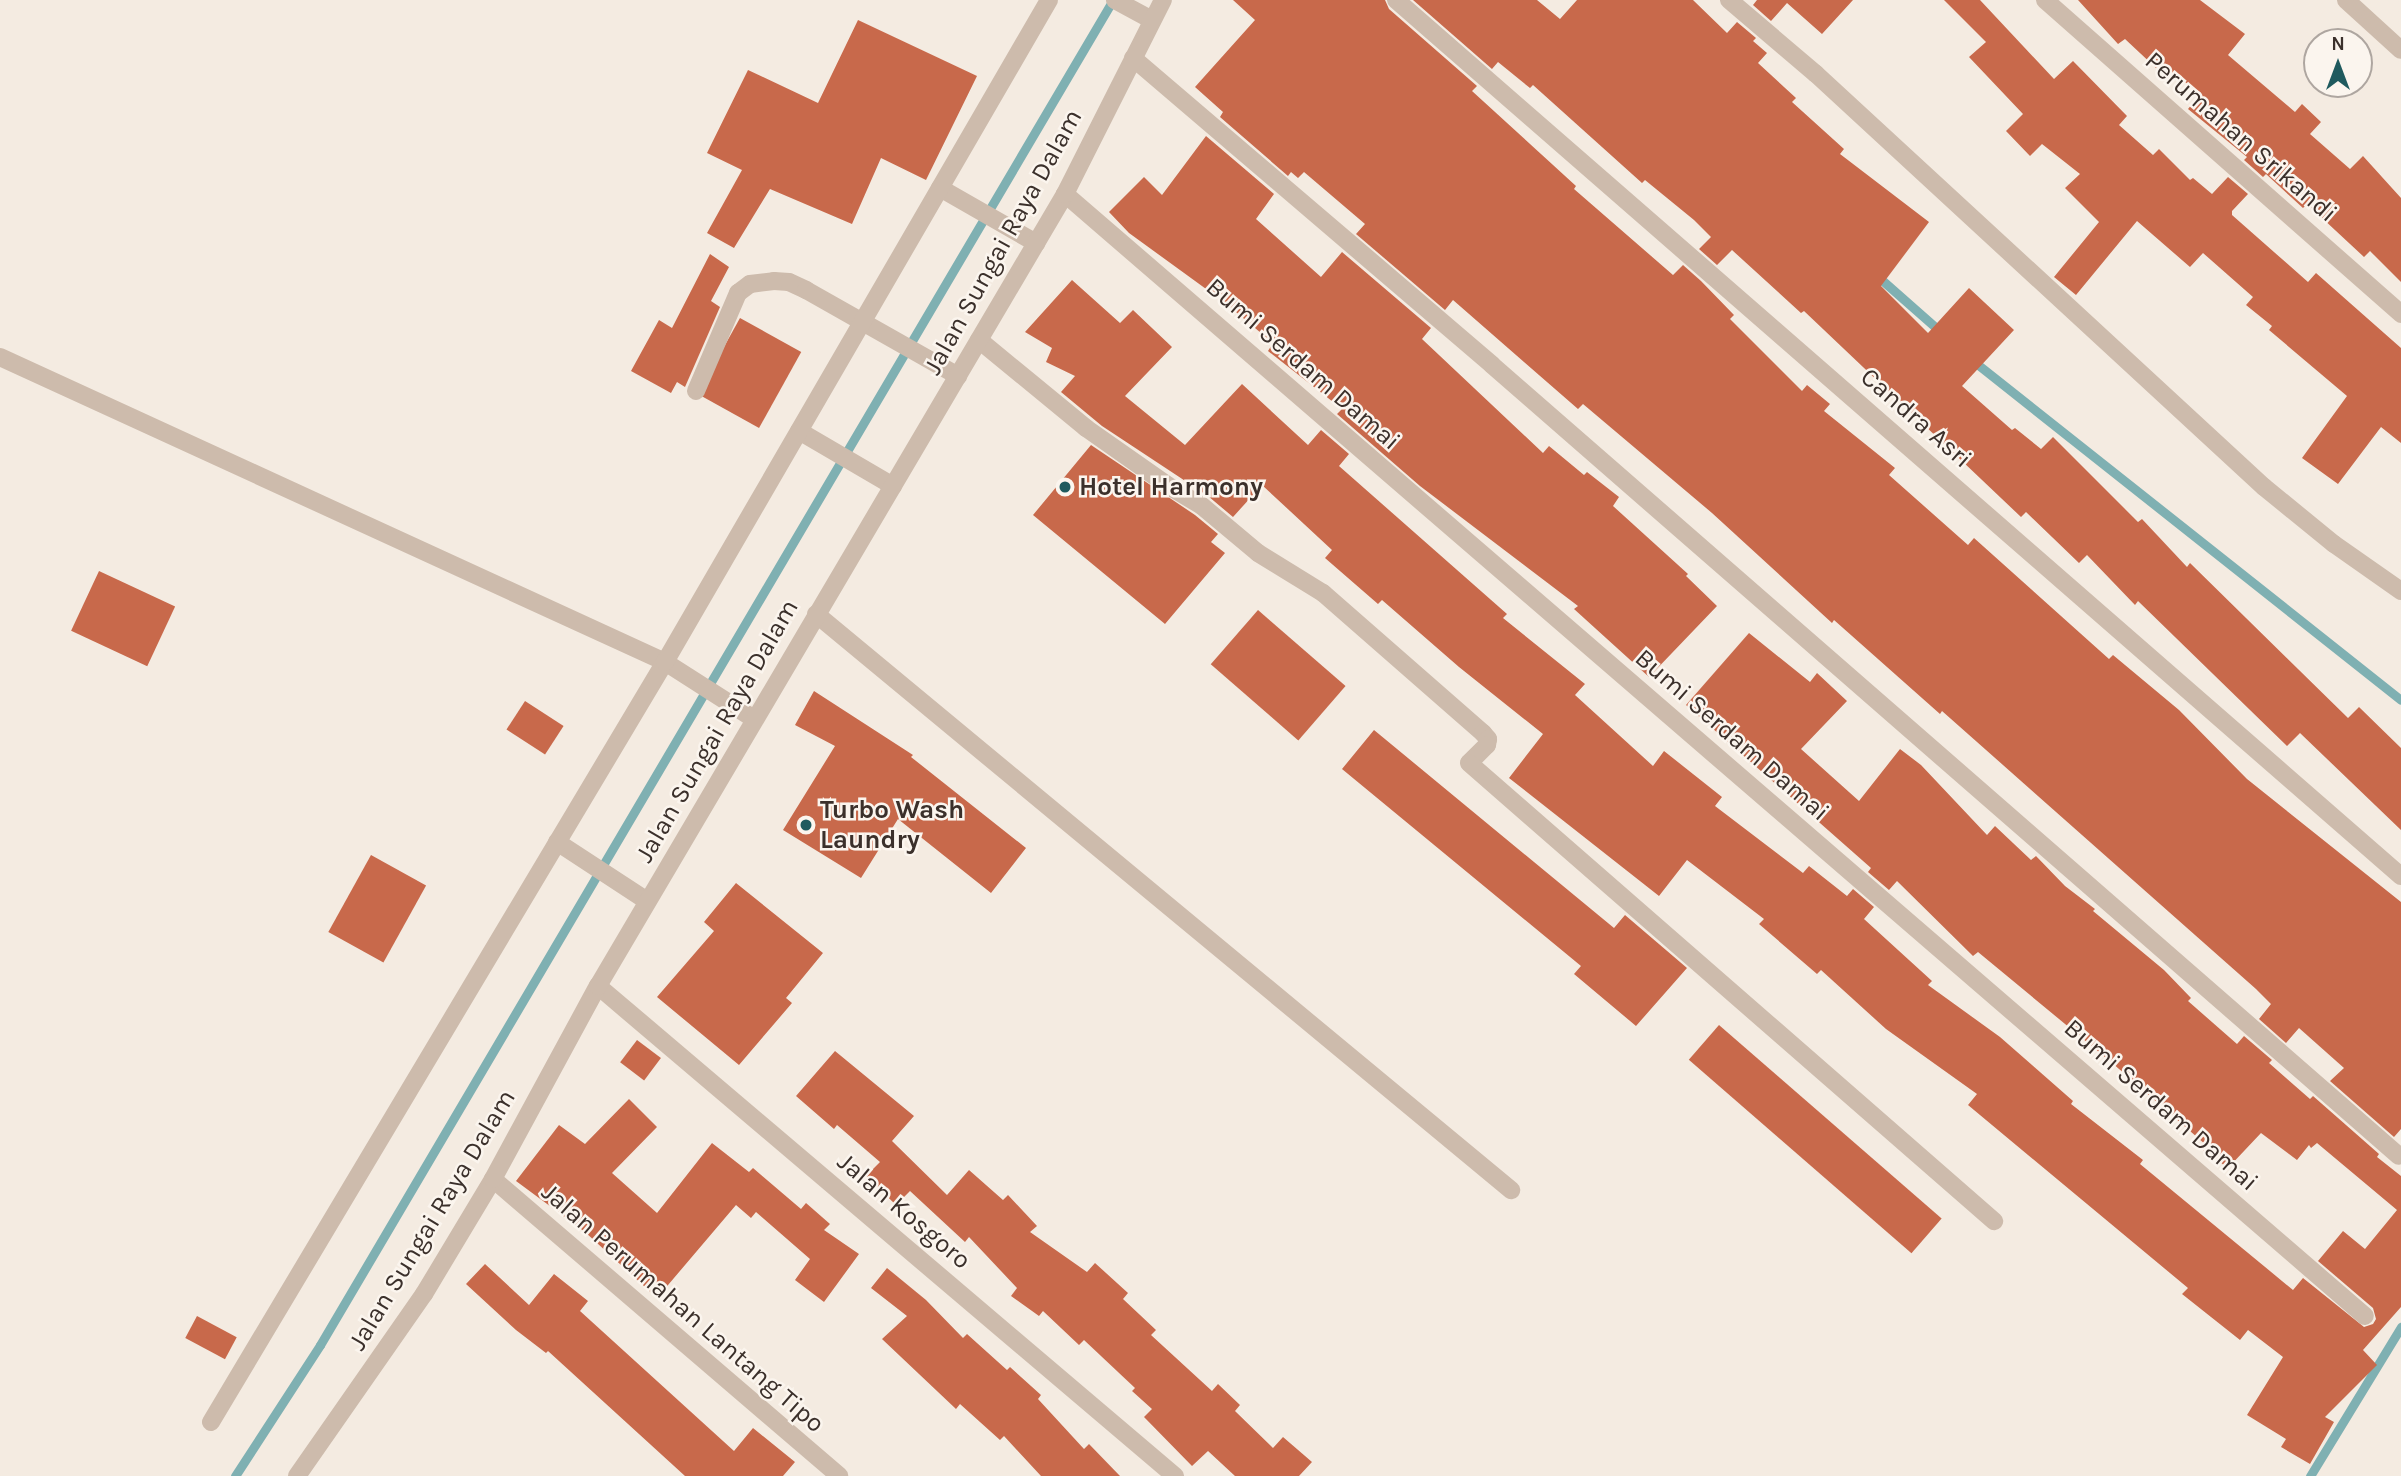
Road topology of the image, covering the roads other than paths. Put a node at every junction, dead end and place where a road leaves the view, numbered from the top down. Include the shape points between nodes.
1 (1049, 0) edge
2 (1115, 0) edge
3 (1163, 0) edge
4 (1396, 0) edge
5 (1729, 0) edge
6 (2045, 0) edge
7 (2346, 0) edge
8 (1152, 20) junction
9 (2401, 50) edge
10 (1133, 58) junction
11 (940, 188) junction
12 (1065, 194) junction
13 (1036, 243) junction
14 (2401, 314) edge
15 (868, 327) junction
16 (979, 340) junction
17 (0, 357) edge
18 (958, 376) junction
19 (696, 391) dead end
20 (804, 433) junction
21 (893, 486) junction
22 (2401, 591) edge
23 (816, 614) junction
24 (665, 662) junction
25 (754, 719) junction
26 (562, 845) junction
27 (2401, 876) edge
28 (648, 901) junction
29 (598, 986) junction
30 (2399, 1156) dead end
31 (493, 1179) junction
32 (1511, 1190) dead end
33 (1994, 1221) dead end
34 (2365, 1316) dead end
35 (211, 1422) dead end
36 (297, 1476) edge
37 (839, 1476) edge
38 (1175, 1476) edge

1 - 11 street
2 - 8 street
3 - 8 street, Jalan Sungai Raya Dalam
4 - 27 street, Candra Asri
5 - 22 street via 1816,74 2264,487
6 - 14 street, Perumahan Srikandi
7 - 9 street
8 - 10 street, Jalan Sungai Raya Dalam
10 - 12 street, Jalan Sungai Raya Dalam
10 - 30 street
11 - 13 street
11 - 15 street
12 - 13 street, Jalan Sungai Raya Dalam
12 - 34 street, Bumi Serdam Damai
13 - 16 street, Jalan Sungai Raya Dalam
15 - 18 street
15 - 19 street via 789,282 750,284 738,293
15 - 20 street
16 - 18 street, Jalan Sungai Raya Dalam
16 - 33 street via 1086,428 1202,506 1258,553 1323,593 1483,733 1487,745 1469,764
17 - 24 street
18 - 21 street, Jalan Sungai Raya Dalam
20 - 21 street
20 - 24 street
21 - 23 street, Jalan Sungai Raya Dalam
23 - 25 street, Jalan Sungai Raya Dalam
23 - 32 street
24 - 25 street
24 - 26 street
25 - 28 street, Jalan Sungai Raya Dalam
26 - 28 street
26 - 35 street
28 - 29 street, Jalan Sungai Raya Dalam
29 - 31 street, Jalan Sungai Raya Dalam
29 - 38 street, Jalan Kosgoro
31 - 36 street, Jalan Sungai Raya Dalam via 424,1294
31 - 37 street, Jalan Perumahan Lantang Tipo

